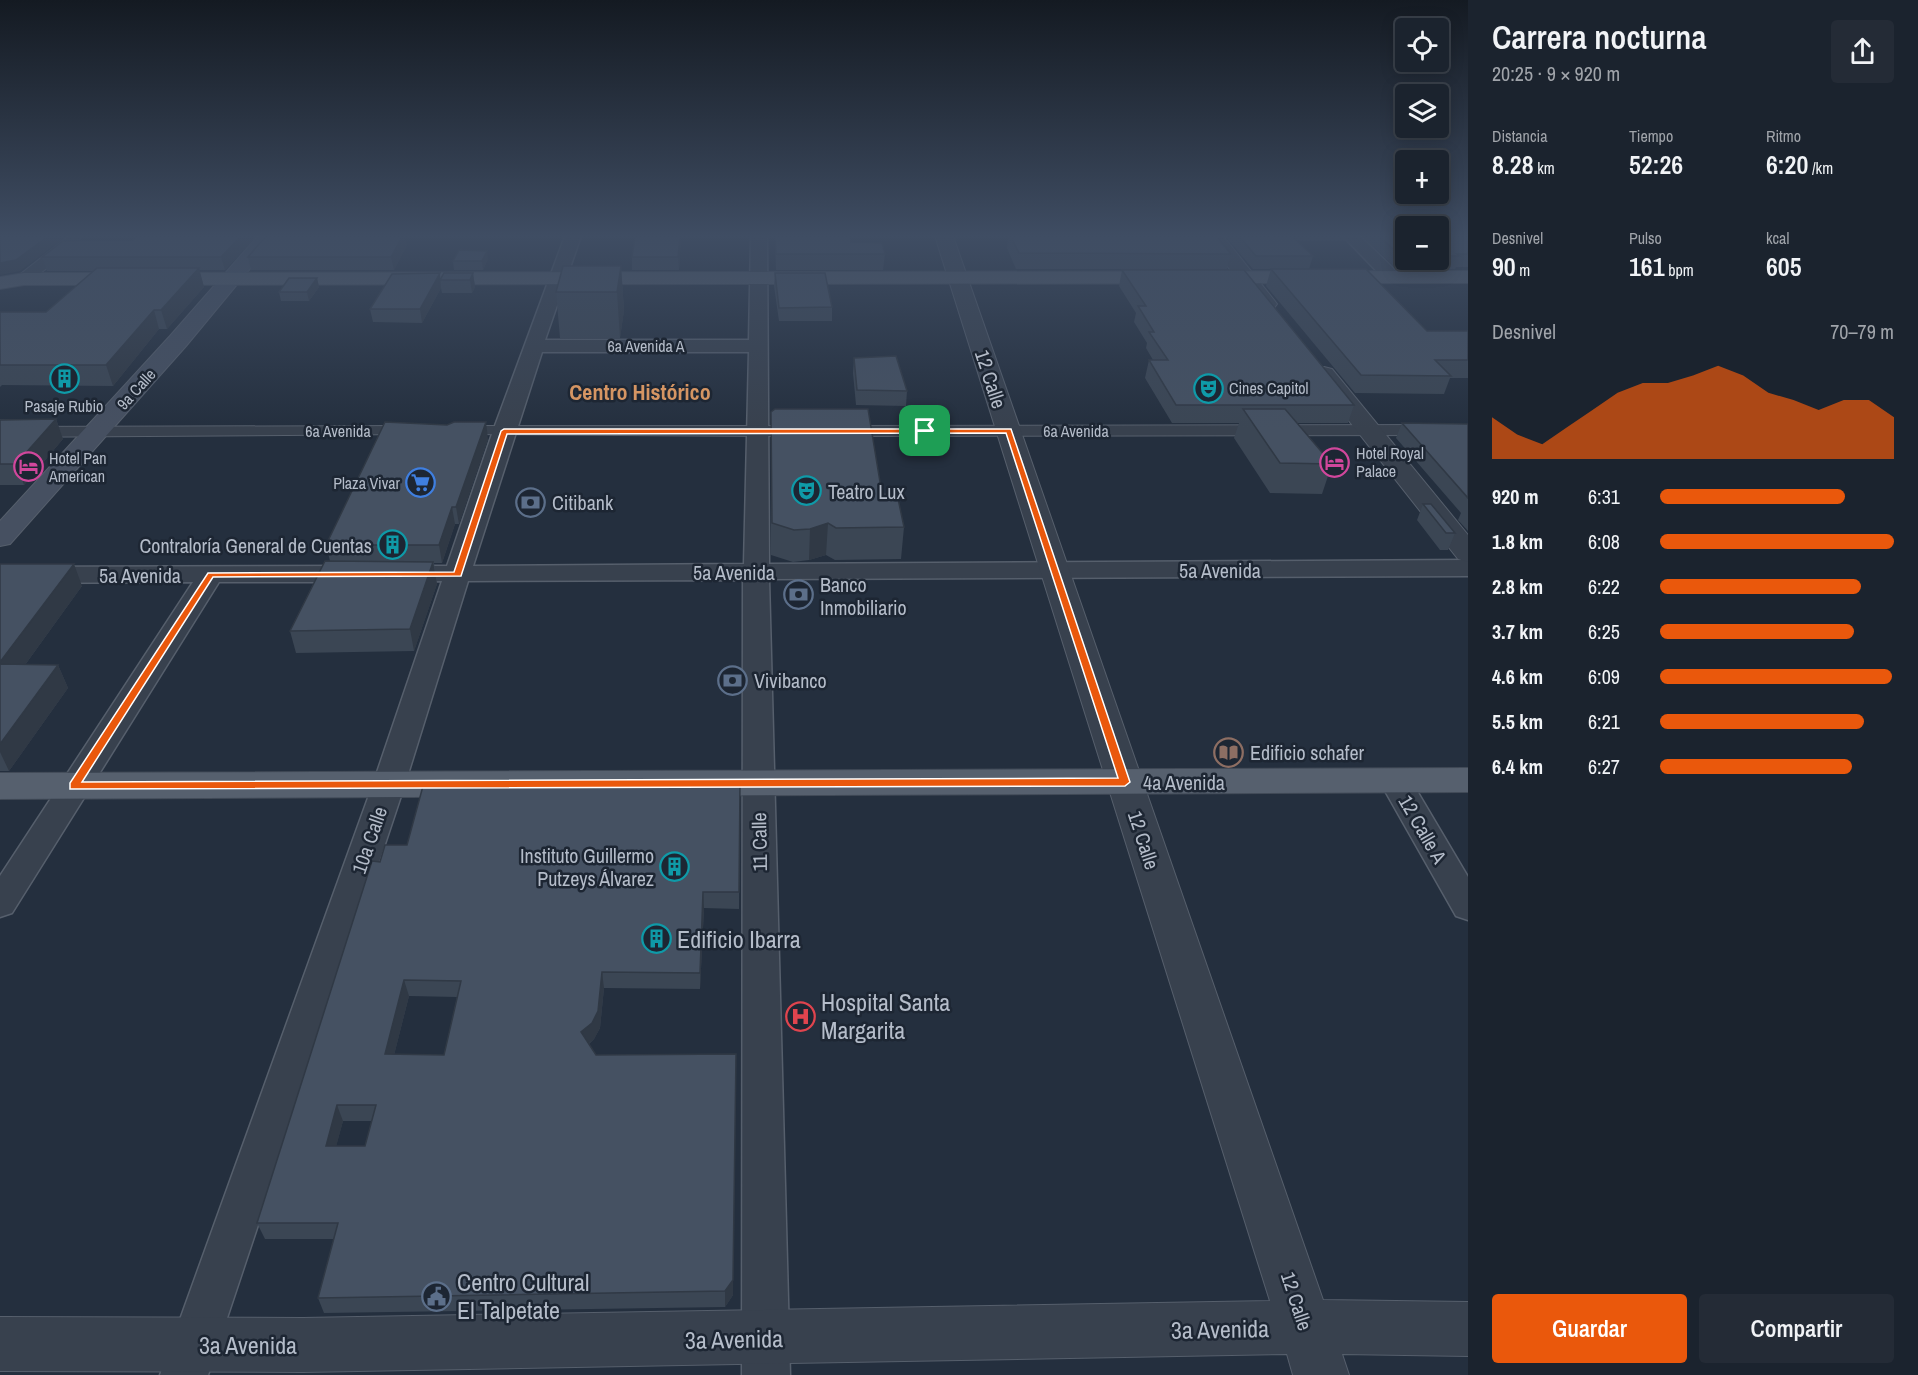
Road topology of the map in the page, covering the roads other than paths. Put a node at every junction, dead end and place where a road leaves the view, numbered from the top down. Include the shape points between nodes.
1 (212, 300) edge
2 (552, 300) edge
3 (758, 300) edge
4 (965, 300) edge
5 (1265, 300) edge
6 (1283, 323) edge
7 (536, 346) junction
8 (757, 346) junction
9 (1311, 358) edge
10 (1369, 430) junction
11 (1468, 430) edge
12 (504, 431) junction
13 (757, 431) junction
14 (793, 431) edge
15 (829, 431) edge
16 (1008, 431) junction
17 (0, 432) edge
18 (97, 432) junction
19 (0, 538) edge
20 (1468, 553) edge
21 (1468, 568) edge
22 (1055, 571) junction
23 (756, 572) junction
24 (211, 574) junction
25 (458, 574) junction
26 (0, 575) edge
27 (1468, 780) edge
28 (1125, 782) junction
29 (1396, 782) junction
30 (388, 784) junction
31 (758, 784) junction
32 (0, 786) edge
33 (74, 786) junction
34 (0, 904) edge
35 (1468, 907) edge
36 (1468, 1329) edge
37 (0, 1344) edge
38 (1313, 1351) edge
39 (766, 1357) edge
40 (189, 1360) edge

1 - 18 main road, 9a Calle
2 - 7 street, 10a Calle
3 - 8 street, 11 Calle
4 - 16 street, 12 Calle
5 - 6 street
7 - 8 street, 6a Avenida A
7 - 12 street, 10a Calle
8 - 13 street, 11 Calle
9 - 10 street
10 - 11 street, 6a Avenida
10 - 16 street, 6a Avenida
10 - 20 street
12 - 13 street, 6a Avenida
12 - 18 street, 6a Avenida
12 - 25 street, 10a Calle
13 - 14 street, 6a Avenida
13 - 23 street, 11 Calle
15 - 16 street, 6a Avenida
16 - 22 street, 12 Calle
17 - 18 street, 6a Avenida
18 - 19 main road, 9a Calle
21 - 22 street, 5a Avenida
22 - 23 street, 5a Avenida
22 - 28 street, 12 Calle
23 - 25 street, 5a Avenida
23 - 31 street, 11 Calle
24 - 25 street, 5a Avenida
24 - 26 street, 5a Avenida
24 - 33 street
25 - 30 street, 10a Calle
27 - 29 main road, 4a Avenida
28 - 29 main road, 4a Avenida
28 - 31 main road, 4a Avenida
28 - 38 street, 12 Calle
29 - 35 street, 12 Calle A
30 - 31 main road, 4a Avenida
30 - 33 main road, 4a Avenida
30 - 40 street, 10a Calle
31 - 39 street, 11 Calle
32 - 33 main road, 4a Avenida
33 - 34 street
36 - 38 street, 3a Avenida
37 - 40 street, 3a Avenida
38 - 39 street, 3a Avenida
39 - 40 street, 3a Avenida

